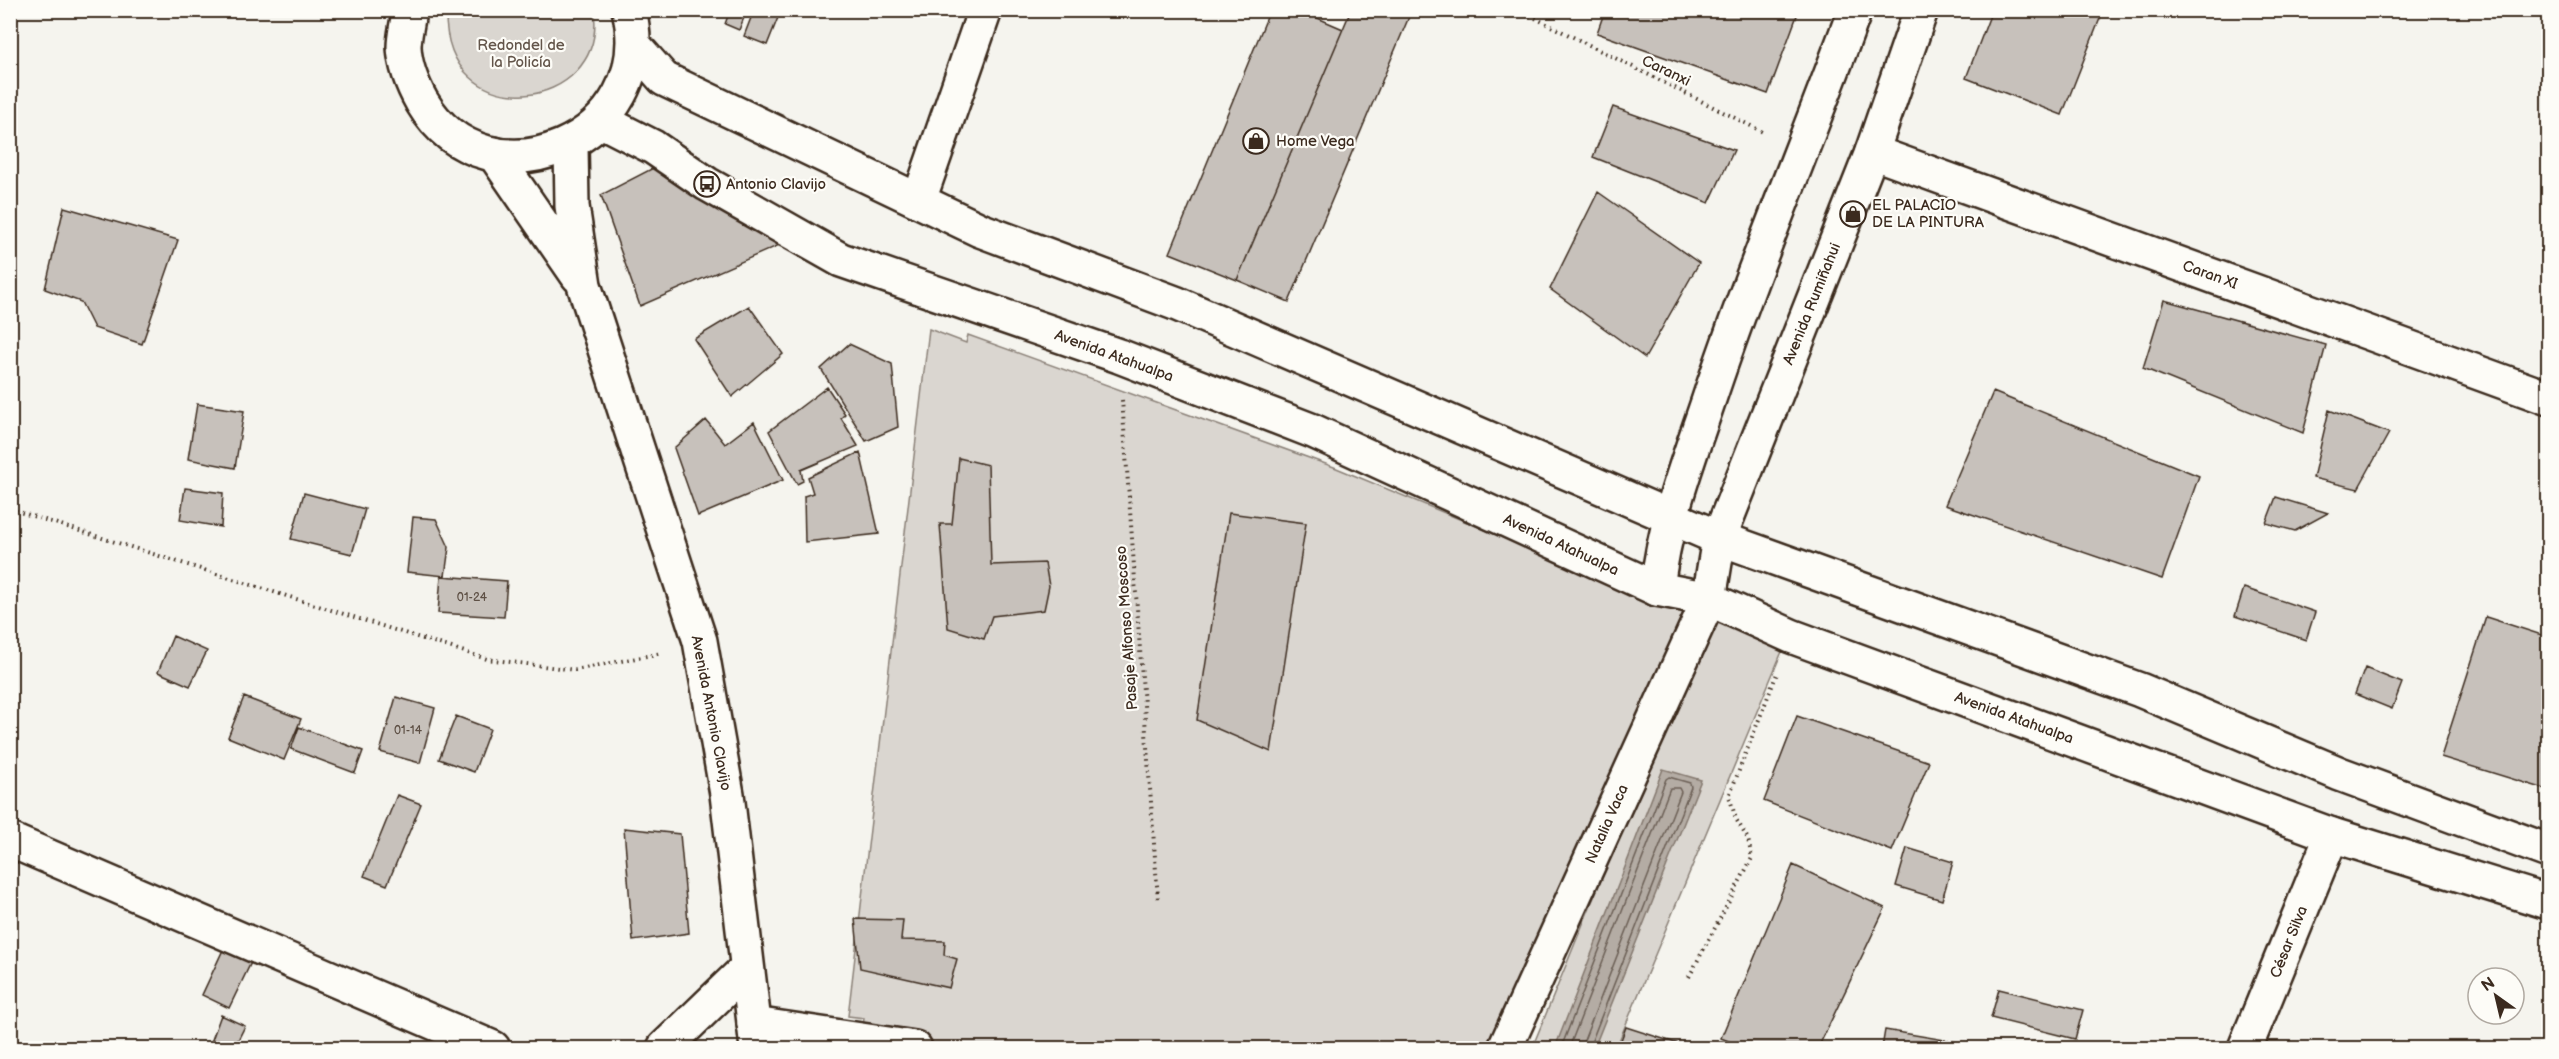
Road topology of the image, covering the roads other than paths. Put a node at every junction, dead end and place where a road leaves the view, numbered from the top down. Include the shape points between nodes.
1 (410, 10) edge
2 (629, 10) edge
3 (986, 10) edge
4 (1855, 10) edge
5 (1921, 10) edge
6 (634, 45) junction
7 (602, 121) junction
8 (571, 145) junction
9 (1872, 152) junction
10 (494, 154) junction
11 (919, 200) junction
12 (584, 285) junction
13 (2548, 398) edge
14 (1670, 516) junction
15 (1719, 538) junction
16 (1657, 589) junction
17 (1709, 599) junction
18 (2332, 835) junction
19 (10, 840) edge
20 (2548, 851) edge
21 (2548, 903) edge
22 (746, 969) junction
23 (756, 1036) edge
24 (493, 1048) edge
25 (664, 1048) edge
26 (915, 1048) edge
27 (1505, 1048) edge
28 (2245, 1048) edge

1 - 10 main road via 404,47 412,84 431,116 459,140
2 - 6 main road
3 - 11 main road
4 - 14 main road via 1729,339
5 - 9 main road, Avenida Rumiñahui
6 - 7 main road via 619,98
6 - 11 main road via 664,79
7 - 8 main road
7 - 16 main road, Avenida Atahualpa via 653,147 707,184 842,260 1119,356 1313,431
8 - 10 main road via 532,156
8 - 12 main road, Avenida Antonio Clavijo via 572,206
9 - 13 main road, Caran XI
9 - 15 main road, Avenida Rumiñahui
10 - 12 main road, Avenida Antonio Clavijo
11 - 14 main road via 980,230 1186,307
12 - 22 main road, Avenida Antonio Clavijo via 700,641 726,794
14 - 15 main road
14 - 16 main road
15 - 17 main road, Avenida Rumiñahui
15 - 20 main road via 2140,690 2340,774
16 - 17 main road, Avenida Atahualpa
17 - 18 main road, Avenida Atahualpa via 1791,636
17 - 27 main road, Natalia Vaca
18 - 21 main road, Avenida Atahualpa
18 - 28 main road, César Silva
19 - 24 main road
22 - 23 main road, Avenida Antonio Clavijo
22 - 25 main road
23 - 26 main road

